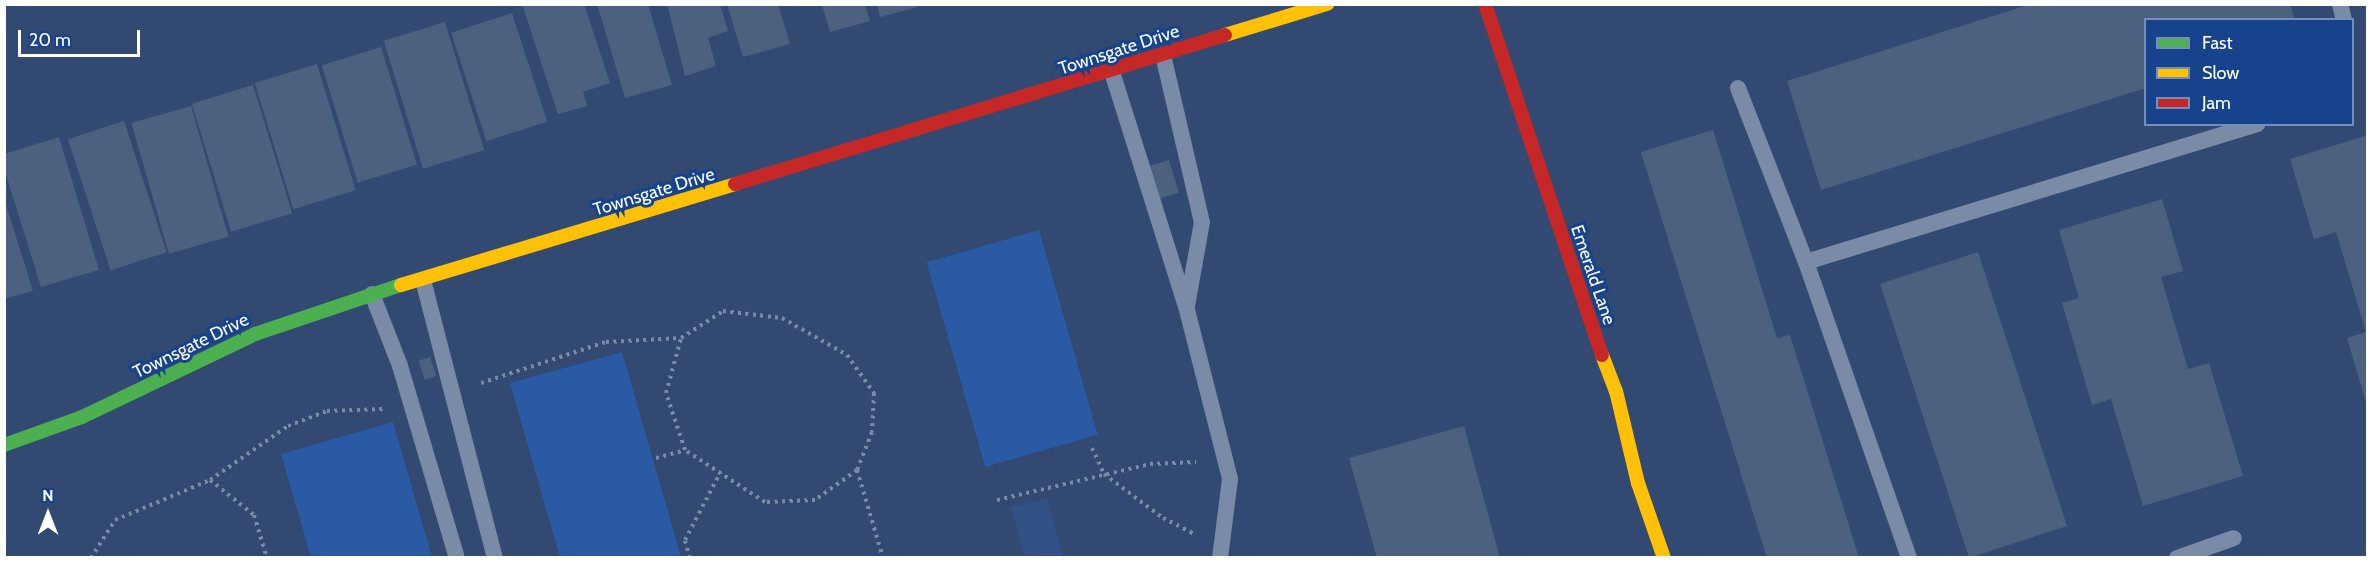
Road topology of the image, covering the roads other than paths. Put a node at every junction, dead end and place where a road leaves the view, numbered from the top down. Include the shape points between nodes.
1 (1327, 4) edge
2 (1485, 4) edge
3 (1163, 55) junction
4 (1112, 72) junction
5 (1738, 88) dead end
6 (2250, 126) edge
7 (1806, 262) junction
8 (423, 280) junction
9 (372, 294) junction
10 (1187, 310) junction
11 (4, 445) edge
12 (2234, 538) dead end
13 (1225, 555) edge
14 (458, 558) edge
15 (495, 558) edge
16 (1664, 558) edge
17 (1909, 558) edge
18 (2177, 558) edge

1 - 3 street, Townsgate Drive
2 - 16 street, Emerald Lane via 1581,298 1616,391 1638,483
3 - 4 street, Townsgate Drive
3 - 10 lane via 1202,222
4 - 8 street, Townsgate Drive
4 - 10 lane
5 - 7 lane
6 - 7 lane
7 - 17 lane
8 - 9 street, Townsgate Drive
8 - 15 lane
9 - 11 street, Townsgate Drive via 255,334 82,417
9 - 14 lane via 411,404
10 - 13 lane via 1230,479
12 - 18 lane

